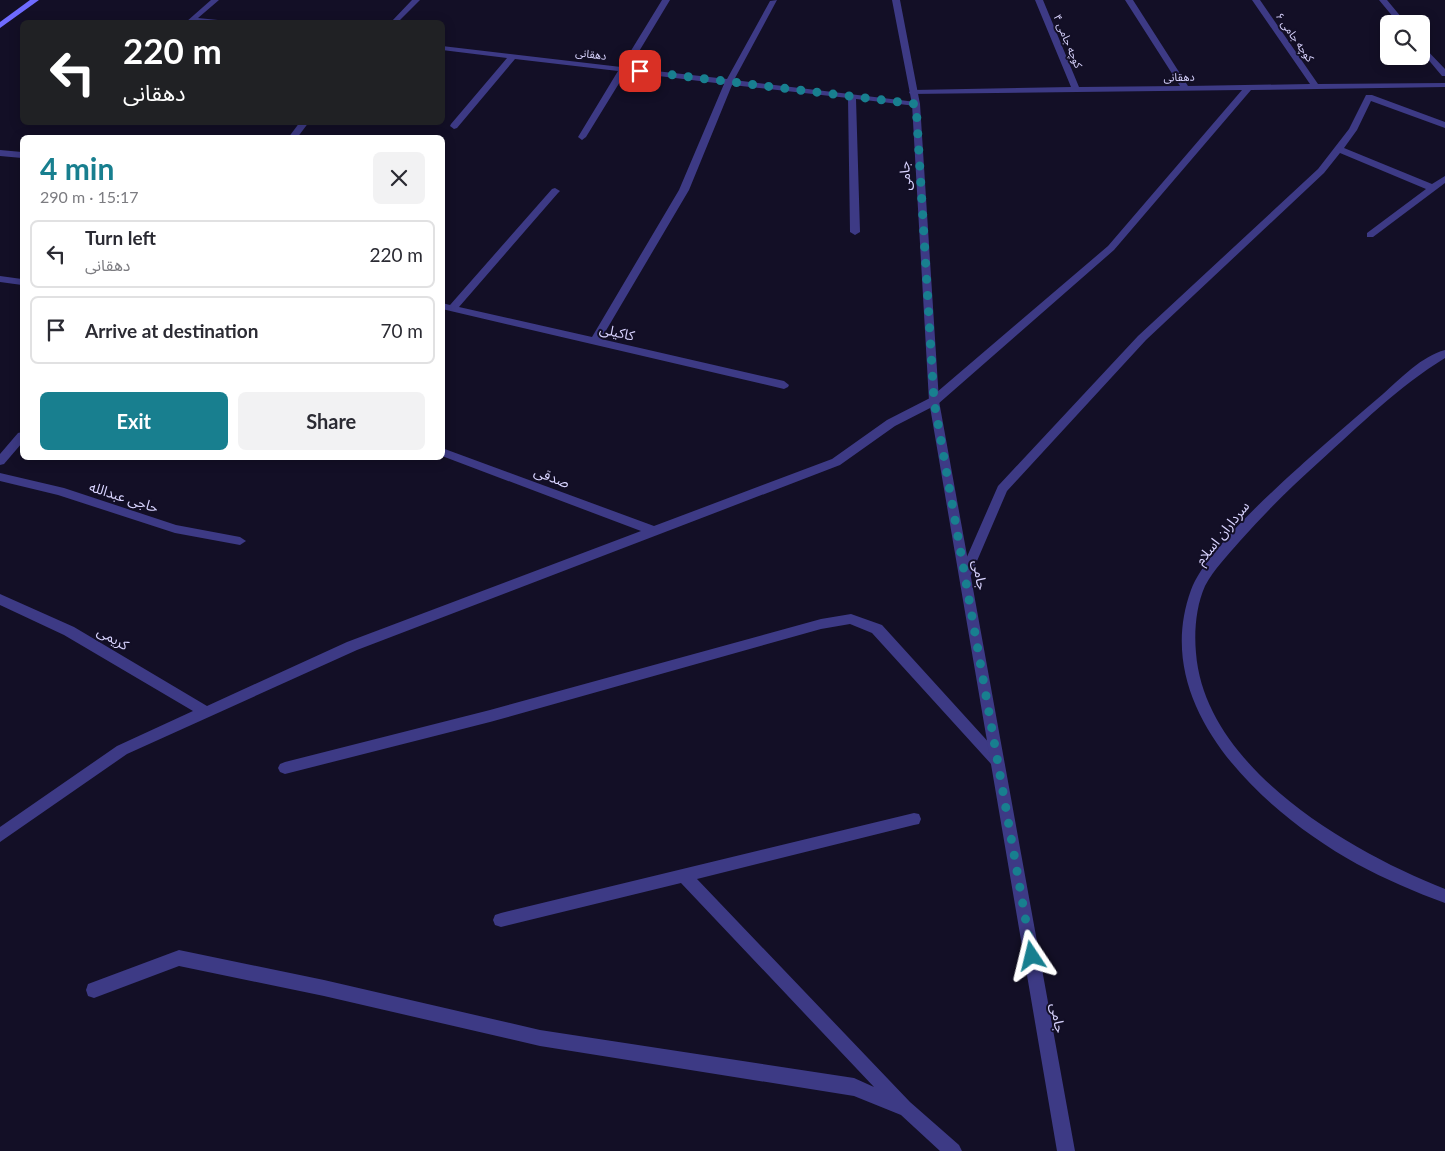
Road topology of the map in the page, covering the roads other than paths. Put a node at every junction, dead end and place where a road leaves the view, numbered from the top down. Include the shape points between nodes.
1 (35, 0) edge
2 (215, 0) edge
3 (416, 0) edge
4 (666, 0) edge
5 (896, 0) edge
6 (1038, 0) edge
7 (1130, 0) edge
8 (1256, 0) edge
9 (1382, 0) edge
10 (774, 1) edge
11 (1395, 15) edge
12 (191, 20) edge
13 (396, 20) edge
14 (0, 26) edge
15 (445, 48) edge
16 (513, 56) junction
17 (1430, 56) edge
18 (622, 69) junction
19 (1445, 74) edge
20 (729, 82) junction
21 (1445, 85) edge
22 (1316, 86) junction
23 (1369, 86) junction
24 (1185, 88) junction
25 (1248, 88) junction
26 (1076, 90) junction
27 (852, 96) junction
28 (1369, 97) junction
29 (914, 98) junction
30 (303, 125) edge
31 (1445, 125) edge
32 (454, 126) dead end
33 (294, 135) edge
34 (582, 137) dead end
35 (1339, 149) junction
36 (0, 153) edge
37 (20, 155) edge
38 (1445, 179) edge
39 (1433, 188) junction
40 (555, 190) dead end
41 (855, 232) dead end
42 (1370, 235) dead end
43 (0, 279) edge
44 (20, 282) edge
45 (448, 307) edge
46 (595, 341) junction
47 (1445, 353) edge
48 (784, 385) dead end
49 (934, 401) junction
50 (20, 438) edge
51 (445, 453) edge
52 (0, 460) edge
53 (0, 477) edge
54 (652, 530) junction
55 (240, 542) dead end
56 (965, 575) junction
57 (0, 600) edge
58 (206, 712) junction
59 (997, 761) junction
60 (285, 768) dead end
61 (914, 819) dead end
62 (0, 835) edge
63 (684, 876) junction
64 (1445, 896) edge
65 (501, 920) dead end
66 (94, 990) dead end
67 (907, 1109) junction
68 (953, 1151) edge
69 (1066, 1151) edge

1 - 14 main road
2 - 12 street
3 - 13 street
4 - 18 street
5 - 29 street, جامی
6 - 26 street, کوچه جامی ۴
7 - 24 street
8 - 22 street, کوچه جامی ۶
9 - 11 street
10 - 20 street
15 - 16 street, دهقانی
16 - 18 street, دهقانی
16 - 32 street
17 - 19 street
18 - 20 street, دهقانی
18 - 34 street
20 - 27 street, دهقانی
20 - 46 street via 684,190
21 - 23 street, دهقانی
22 - 23 street, دهقانی
22 - 25 street, دهقانی
23 - 28 street
24 - 25 street, دهقانی
24 - 26 street, دهقانی
25 - 49 street via 1111,248
26 - 29 street, دهقانی
27 - 29 street, دهقانی
27 - 41 street
28 - 31 street
28 - 35 street via 1353,130
29 - 49 street, جامی
30 - 33 street
35 - 39 street
35 - 56 street via 1321,171 1142,338 1002,488
36 - 37 street
38 - 39 street
39 - 42 street
40 - 45 street
43 - 44 street
45 - 46 street, کاکیلی
46 - 48 street, کاکیلی
47 - 64 street, سرداران اسلام via 1417,370 1262,508 1212,564 1197,590 1187,631 1188,666 1201,704 1224,742 1255,780 1290,812 1354,854
49 - 54 street via 890,424 836,462
49 - 56 street, جامی
50 - 52 street
51 - 54 street, صدقی
53 - 55 street, حاجی عبدالله via 60,492 175,529
54 - 58 street via 352,646
56 - 59 street, جامی
57 - 58 street, کریمی via 69,632
58 - 62 street via 122,750
59 - 60 street via 877,629 852,619 821,624 490,716
59 - 69 street, جامی
61 - 63 street
63 - 65 street
63 - 67 street
66 - 67 street via 179,958 540,1038 854,1087
67 - 68 street

